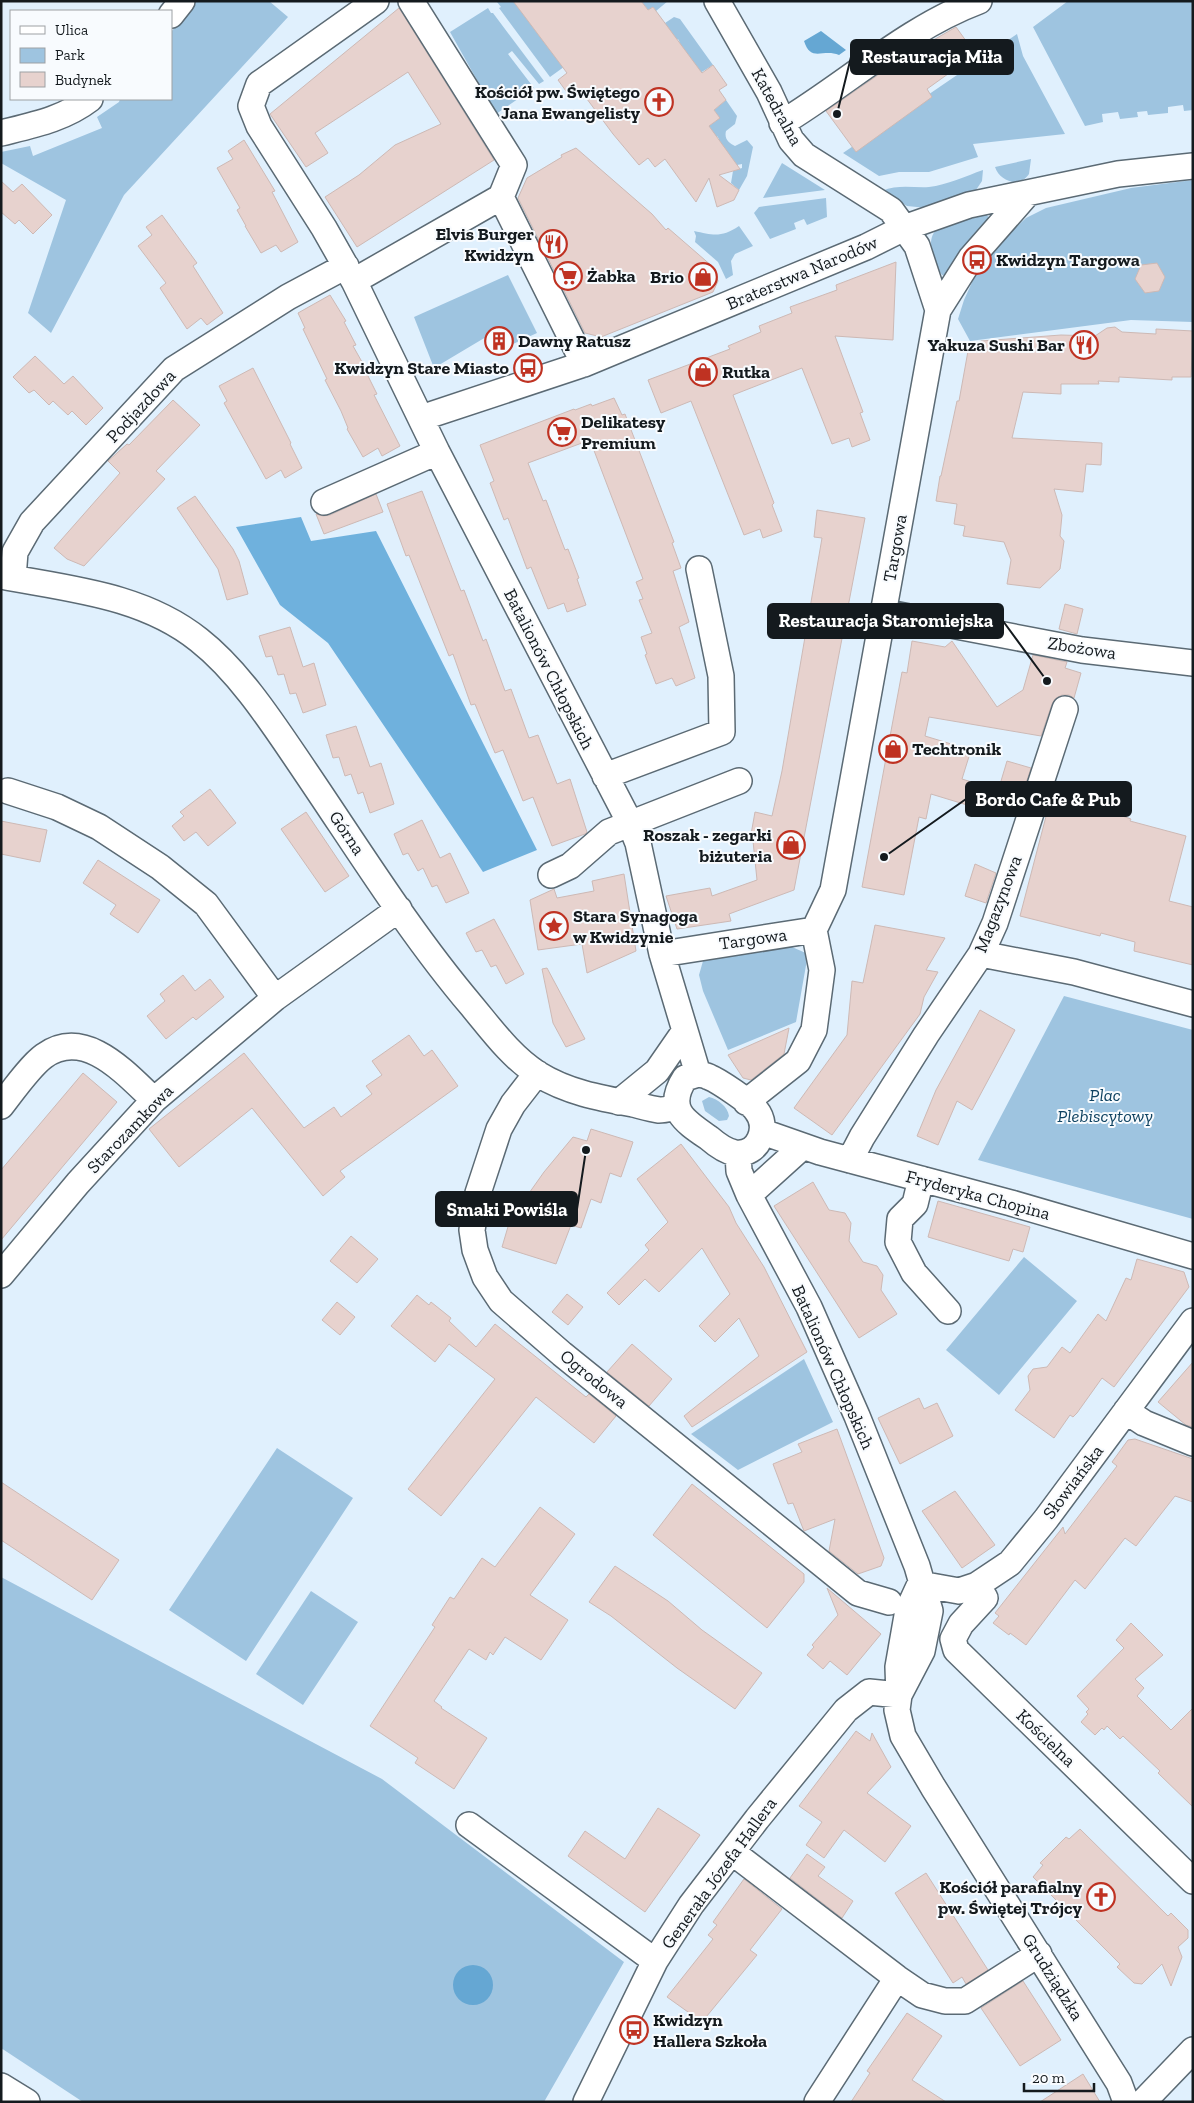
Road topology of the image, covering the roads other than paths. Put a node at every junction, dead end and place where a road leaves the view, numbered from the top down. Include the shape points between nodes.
1 (182, 1) edge
2 (376, 1) edge
3 (411, 1) edge
4 (717, 1) edge
5 (979, 1) edge
6 (172, 15) edge
7 (89, 100) edge
8 (782, 123) junction
9 (1, 133) edge
10 (1193, 166) edge
11 (1028, 193) junction
12 (501, 196) junction
13 (904, 228) junction
14 (350, 274) junction
15 (938, 310) junction
16 (584, 364) junction
17 (420, 418) junction
18 (437, 452) junction
19 (324, 502) dead end
20 (699, 569) dead end
21 (7, 577) edge
22 (883, 612) junction
23 (1193, 663) edge
24 (1065, 709) dead end
25 (605, 776) junction
26 (739, 781) dead end
27 (8, 791) dead end
28 (630, 823) junction
29 (551, 875) dead end
30 (399, 909) junction
31 (814, 930) junction
32 (662, 954) junction
33 (981, 954) junction
34 (275, 998) junction
35 (1193, 1004) edge
36 (684, 1032) junction
37 (537, 1073) junction
38 (698, 1074) junction
39 (154, 1100) junction
40 (619, 1102) junction
41 (746, 1102) junction
42 (1, 1106) edge
43 (678, 1107) junction
44 (763, 1132) junction
45 (802, 1146) junction
46 (738, 1154) junction
47 (850, 1160) junction
48 (922, 1179) junction
49 (749, 1195) junction
50 (1193, 1256) edge
51 (1, 1275) edge
52 (948, 1311) dead end
53 (1193, 1321) edge
54 (1126, 1410) junction
55 (1193, 1443) edge
56 (920, 1584) junction
57 (977, 1585) junction
58 (889, 1602) dead end
59 (899, 1695) junction
60 (469, 1825) dead end
61 (732, 1852) junction
62 (1193, 1880) edge
63 (1039, 1954) junction
64 (655, 1961) junction
65 (897, 1978) junction
66 (1193, 2050) edge
67 (1, 2086) edge
68 (27, 2102) edge
69 (586, 2102) edge
70 (818, 2102) edge
71 (1126, 2102) edge
72 (1143, 2102) edge

1 - 6 street
2 - 14 street, Batalionów Chłopskich via 259,84 251,106 259,126
3 - 12 street via 514,165
4 - 8 street, Katedralna
5 - 8 street via 938,20
7 - 9 street via 55,119
8 - 13 street, Katedralna via 804,155 891,210
10 - 11 street, Braterstwa Narodów via 1118,174
11 - 13 street, Braterstwa Narodów via 969,205
11 - 15 street, Targowa via 971,258
12 - 14 street, Podjazdowa
12 - 16 street
13 - 15 street, Targowa via 917,246
13 - 16 street, Braterstwa Narodów via 866,247
14 - 17 street, Batalionów Chłopskich
14 - 21 street, Podjazdowa via 288,297 174,369 32,522 14,552
15 - 22 street, Targowa
16 - 17 street, Braterstwa Narodów
17 - 18 street, Batalionów Chłopskich
18 - 19 street
18 - 25 street, Batalionów Chłopskich
20 - 25 street via 721,676 722,732
21 - 30 street, Górna via 134,604 177,624 199,640 265,712
22 - 23 street, Zbożowa via 1079,660
22 - 31 street, Targowa via 832,890
24 - 33 street, Magazynowa via 995,923
25 - 28 street, Batalionów Chłopskich
26 - 28 street
27 - 34 street via 57,807 99,827 160,867 206,904
28 - 29 street via 609,832 570,866
28 - 32 street, Batalionów Chłopskich via 638,843
30 - 34 street, Starozamkowa
30 - 37 street, Górna via 456,987 510,1051
31 - 32 street, Targowa
31 - 41 street via 822,970 814,1030 798,1061
32 - 36 street, Batalionów Chłopskich
33 - 35 street via 1074,972
33 - 47 street, Magazynowa via 926,1035
34 - 39 street, Starozamkowa
36 - 38 street, Batalionów Chłopskich
36 - 40 street via 657,1071
37 - 40 street, Górna via 566,1089
37 - 58 street, Ogrodowa via 513,1104 500,1129 478,1194 472,1230 474,1250 484,1277 501,1301 562,1354 858,1593
38 - 41 street via 709,1076
38 - 43 street via 685,1078 677,1090
39 - 42 street via 100,1054 73,1046 62,1047 43,1056
39 - 51 street, Starozamkowa via 78,1183
40 - 43 street, Górna via 659,1110
41 - 44 street via 762,1120
43 - 46 street via 684,1121 726,1150
44 - 45 street, Fryderyka Chopina
44 - 46 street via 751,1150
45 - 47 street, Fryderyka Chopina
45 - 49 street
46 - 49 street, Batalionów Chłopskich via 739,1171
47 - 48 street, Fryderyka Chopina
48 - 50 street, Fryderyka Chopina
48 - 52 street via 915,1204 900,1219 898,1242 914,1273
49 - 56 street, Batalionów Chłopskich via 809,1307 857,1416 917,1566
53 - 54 street, Słowiańska
54 - 55 street via 1144,1423
54 - 57 street, Słowiańska via 1010,1562
56 - 57 street, Słowiańska via 959,1591
56 - 59 street via 908,1610 901,1644
57 - 62 street, Kościelna via 985,1598 961,1624 953,1639 956,1650
59 - 61 street, Generała Józefa Hallera via 868,1692 846,1710
59 - 63 street, Grudziądzka via 897,1710 904,1736
60 - 64 street
61 - 64 street, Generała Józefa Hallera
61 - 65 street
63 - 65 street via 965,2001 945,2001 922,1995
63 - 71 street, Grudziądzka via 1120,2083
64 - 69 street, Generała Józefa Hallera
65 - 70 street
66 - 72 street
67 - 68 street

